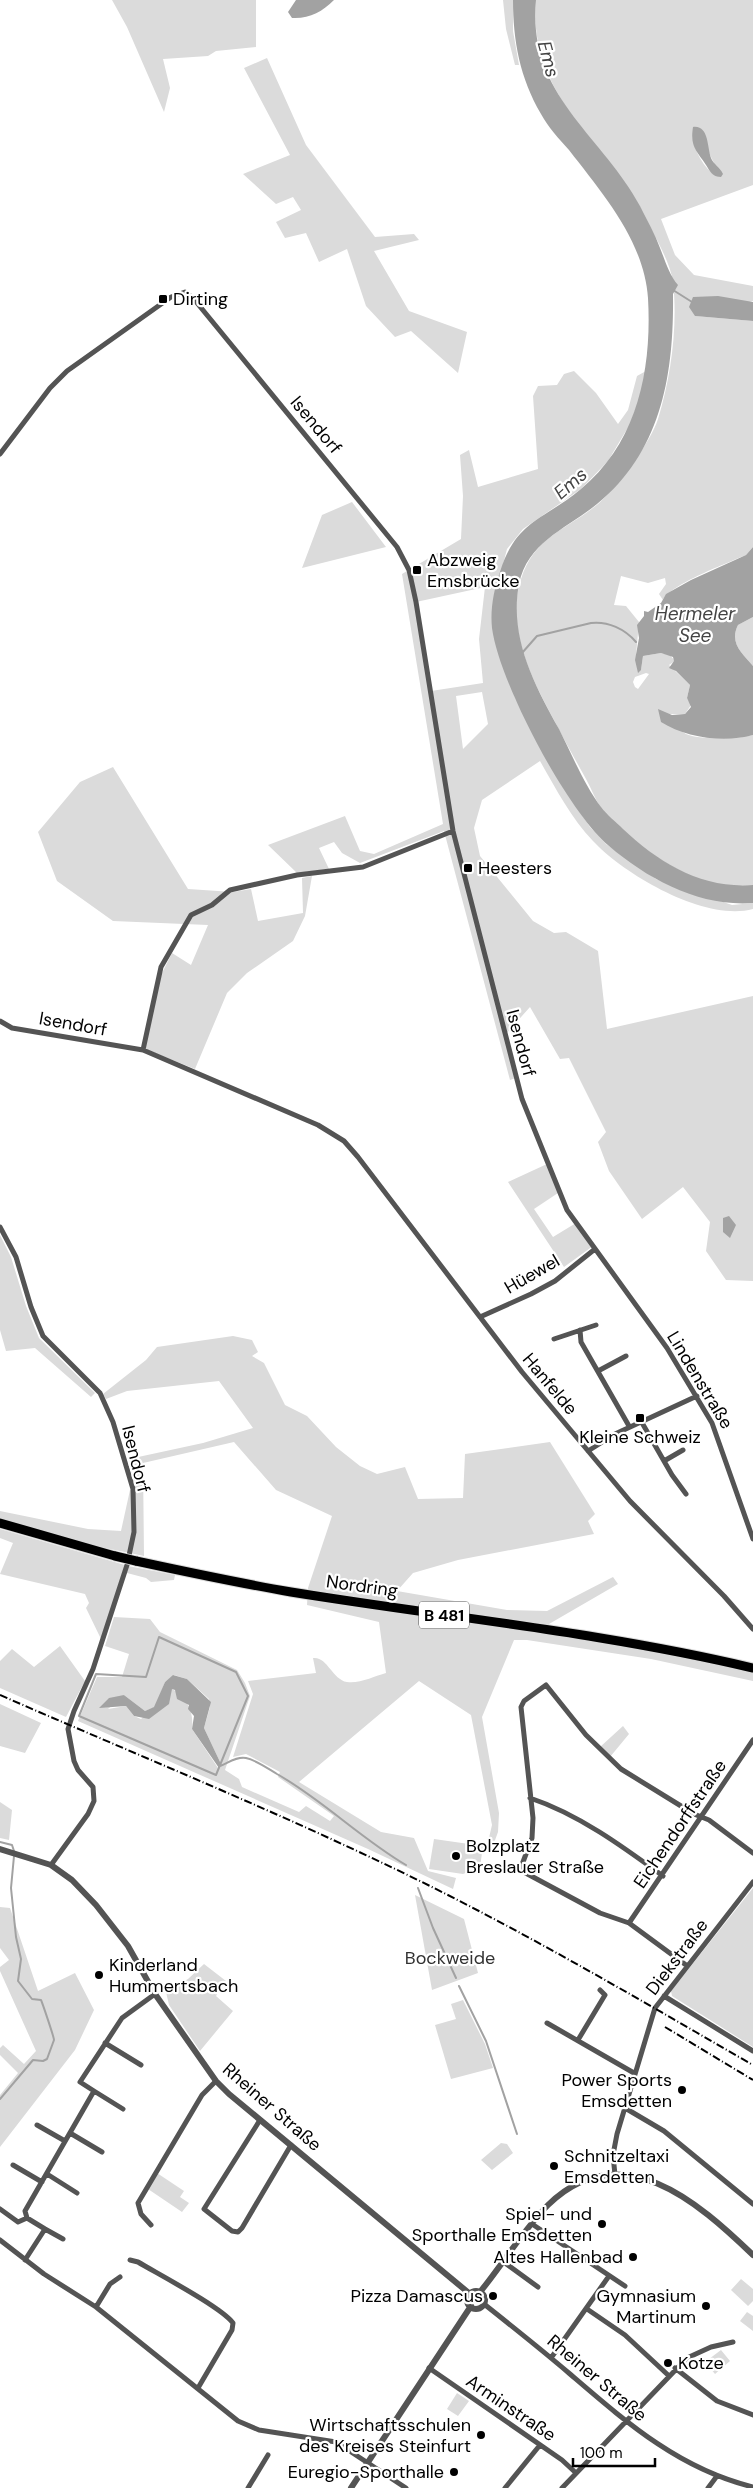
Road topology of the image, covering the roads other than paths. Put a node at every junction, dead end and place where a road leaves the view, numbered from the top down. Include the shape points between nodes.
1 (0, 454) edge
2 (453, 831) junction
3 (0, 1021) edge
4 (143, 1050) junction
5 (344, 1141) joint
6 (0, 1227) edge
7 (595, 1249) junction
8 (480, 1317) junction
9 (596, 1326) dead end
10 (580, 1330) junction
11 (554, 1339) dead end
12 (626, 1356) dead end
13 (598, 1371) junction
14 (697, 1396) junction
15 (641, 1421) junction
16 (629, 1426) junction
17 (683, 1450) dead end
18 (588, 1451) junction
19 (664, 1461) junction
20 (686, 1494) dead end
21 (0, 1524) edge
22 (753, 1539) edge
23 (753, 1629) edge
24 (753, 1668) edge
25 (753, 1740) edge
26 (530, 1798) junction
27 (702, 1816) junction
28 (0, 1850) edge
29 (753, 1853) edge
30 (51, 1865) junction
31 (663, 1876) junction
32 (753, 1882) edge
33 (629, 1923) junction
34 (686, 1966) junction
35 (600, 1990) dead end
36 (155, 1994) junction
37 (664, 1996) junction
38 (547, 2023) dead end
39 (578, 2040) junction
40 (105, 2043) junction
41 (753, 2051) edge
42 (141, 2065) dead end
43 (634, 2073) junction
44 (216, 2082) junction
45 (94, 2091) junction
46 (123, 2108) dead end
47 (625, 2108) junction
48 (260, 2120) junction
49 (37, 2125) dead end
50 (70, 2133) junction
51 (66, 2141) junction
52 (292, 2145) junction
53 (102, 2152) dead end
54 (13, 2165) dead end
55 (47, 2174) junction
56 (615, 2175) junction
57 (42, 2182) junction
58 (78, 2192) dead end
59 (753, 2204) edge
60 (0, 2209) edge
61 (27, 2218) junction
62 (532, 2224) junction
63 (151, 2225) dead end
64 (45, 2229) junction
65 (63, 2239) dead end
66 (0, 2240) edge
67 (753, 2255) edge
68 (26, 2260) junction
69 (130, 2260) dead end
70 (505, 2262) junction
71 (120, 2276) dead end
72 (609, 2276) junction
73 (625, 2286) dead end
74 (538, 2287) dead end
75 (480, 2292) junction
76 (470, 2294) junction
77 (484, 2304) junction
78 (471, 2306) junction
79 (96, 2307) junction
80 (587, 2309) junction
81 (733, 2342) dead end
82 (551, 2358) junction
83 (429, 2368) junction
84 (676, 2368) junction
85 (668, 2375) junction
86 (198, 2388) junction
87 (753, 2415) edge
88 (626, 2422) junction
89 (540, 2445) junction
90 (268, 2455) dead end
91 (367, 2463) junction
92 (576, 2473) junction
93 (717, 2476) junction
94 (753, 2487) edge
95 (248, 2488) edge
96 (352, 2488) edge
97 (406, 2488) edge
98 (504, 2488) edge
99 (562, 2488) edge
100 (708, 2488) edge

1 - 2 street, Isendorf via 66,371 171,297 181,292 189,294 377,520 404,558 416,602
2 - 4 street via 363,867 297,875 230,890 212,905 191,915 161,967
2 - 7 street, Isendorf via 522,1099 563,1203
3 - 4 street, Isendorf via 12,1028
4 - 5 street, Isendorf via 318,1125
5 - 8 street, Hanfelde
6 - 30 street, Isendorf via 16,1257 43,1336 100,1393 113,1422 132,1489 134,1532 127,1565 93,1669 68,1730 74,1761 93,1787 94,1801
7 - 8 street, Hüewel via 555,1281
7 - 14 street, Lindenstraße via 667,1348
8 - 18 street, Hanfelde
9 - 10 street
10 - 11 street
10 - 13 street via 581,1342
12 - 13 street
13 - 16 street
14 - 15 street
14 - 22 street, Lindenstraße via 719,1439
15 - 16 street
15 - 19 street
16 - 18 street
17 - 19 street
18 - 23 street, Hanfelde via 630,1501
19 - 20 street
21 - 24 main road, Nordring / B 481, bridge via 136,1561 290,1592 547,1630
25 - 27 street, Eichendorffstraße
26 - 27 street via 521,1707 524,1701 546,1685 586,1736 621,1769
26 - 31 street via 549,1804 602,1835
26 - 33 street via 532,1838 520,1870 600,1913
27 - 29 street
27 - 31 street, Eichendorffstraße
28 - 30 street, Rheiner Straße
30 - 36 street, Rheiner Straße via 72,1880 112,1925
31 - 33 street, Eichendorffstraße
32 - 34 street, Diekstraße
33 - 34 street
34 - 37 street, Diekstraße
35 - 39 street via 605,1995
36 - 40 street via 122,2018
36 - 44 street, Rheiner Straße
37 - 41 street
37 - 43 street, Diekstraße via 655,2008
38 - 39 street
39 - 43 street
40 - 42 street
40 - 45 street via 80,2082
43 - 47 street, Diekstraße
44 - 48 street, Rheiner Straße
44 - 63 street via 202,2095 138,2203 141,2214
45 - 46 street
45 - 50 street
47 - 56 street, Diekstraße via 615,2147
47 - 59 street via 664,2131
48 - 52 street, Rheiner Straße
48 - 52 street via 204,2209 232,2231 238,2232 242,2228
49 - 51 street
50 - 51 street
50 - 53 street
51 - 55 street
52 - 76 street, Rheiner Straße
54 - 57 street
55 - 57 street
55 - 58 street
56 - 62 street via 586,2181 566,2190
56 - 67 street via 650,2180 676,2192 711,2216
57 - 61 street via 26,2211
60 - 61 street via 18,2222
61 - 64 street
62 - 70 street
62 - 72 street
64 - 65 street
64 - 68 street
66 - 68 street
68 - 79 street
69 - 86 street via 216,2309 233,2323
70 - 74 street
70 - 75 street
71 - 79 street via 110,2284
72 - 73 street
72 - 80 street
75 - 76 street
75 - 77 street via 485,2297
76 - 78 street
77 - 78 street via 478,2308
77 - 82 street, Rheiner Straße
78 - 83 street
79 - 86 street
80 - 82 street
80 - 85 street via 625,2335
81 - 84 street via 696,2353
82 - 88 street, Rheiner Straße
83 - 89 street, Arminstraße
83 - 91 street
84 - 85 street
84 - 87 street via 717,2401
85 - 88 street
86 - 91 street via 244,2424 259,2430 336,2442
88 - 92 street
88 - 93 street, Rheiner Straße via 672,2454
89 - 92 street, Arminstraße
89 - 98 street
90 - 95 street
91 - 96 street
91 - 97 street
92 - 99 street
93 - 94 street, Rheiner Straße
93 - 100 street

